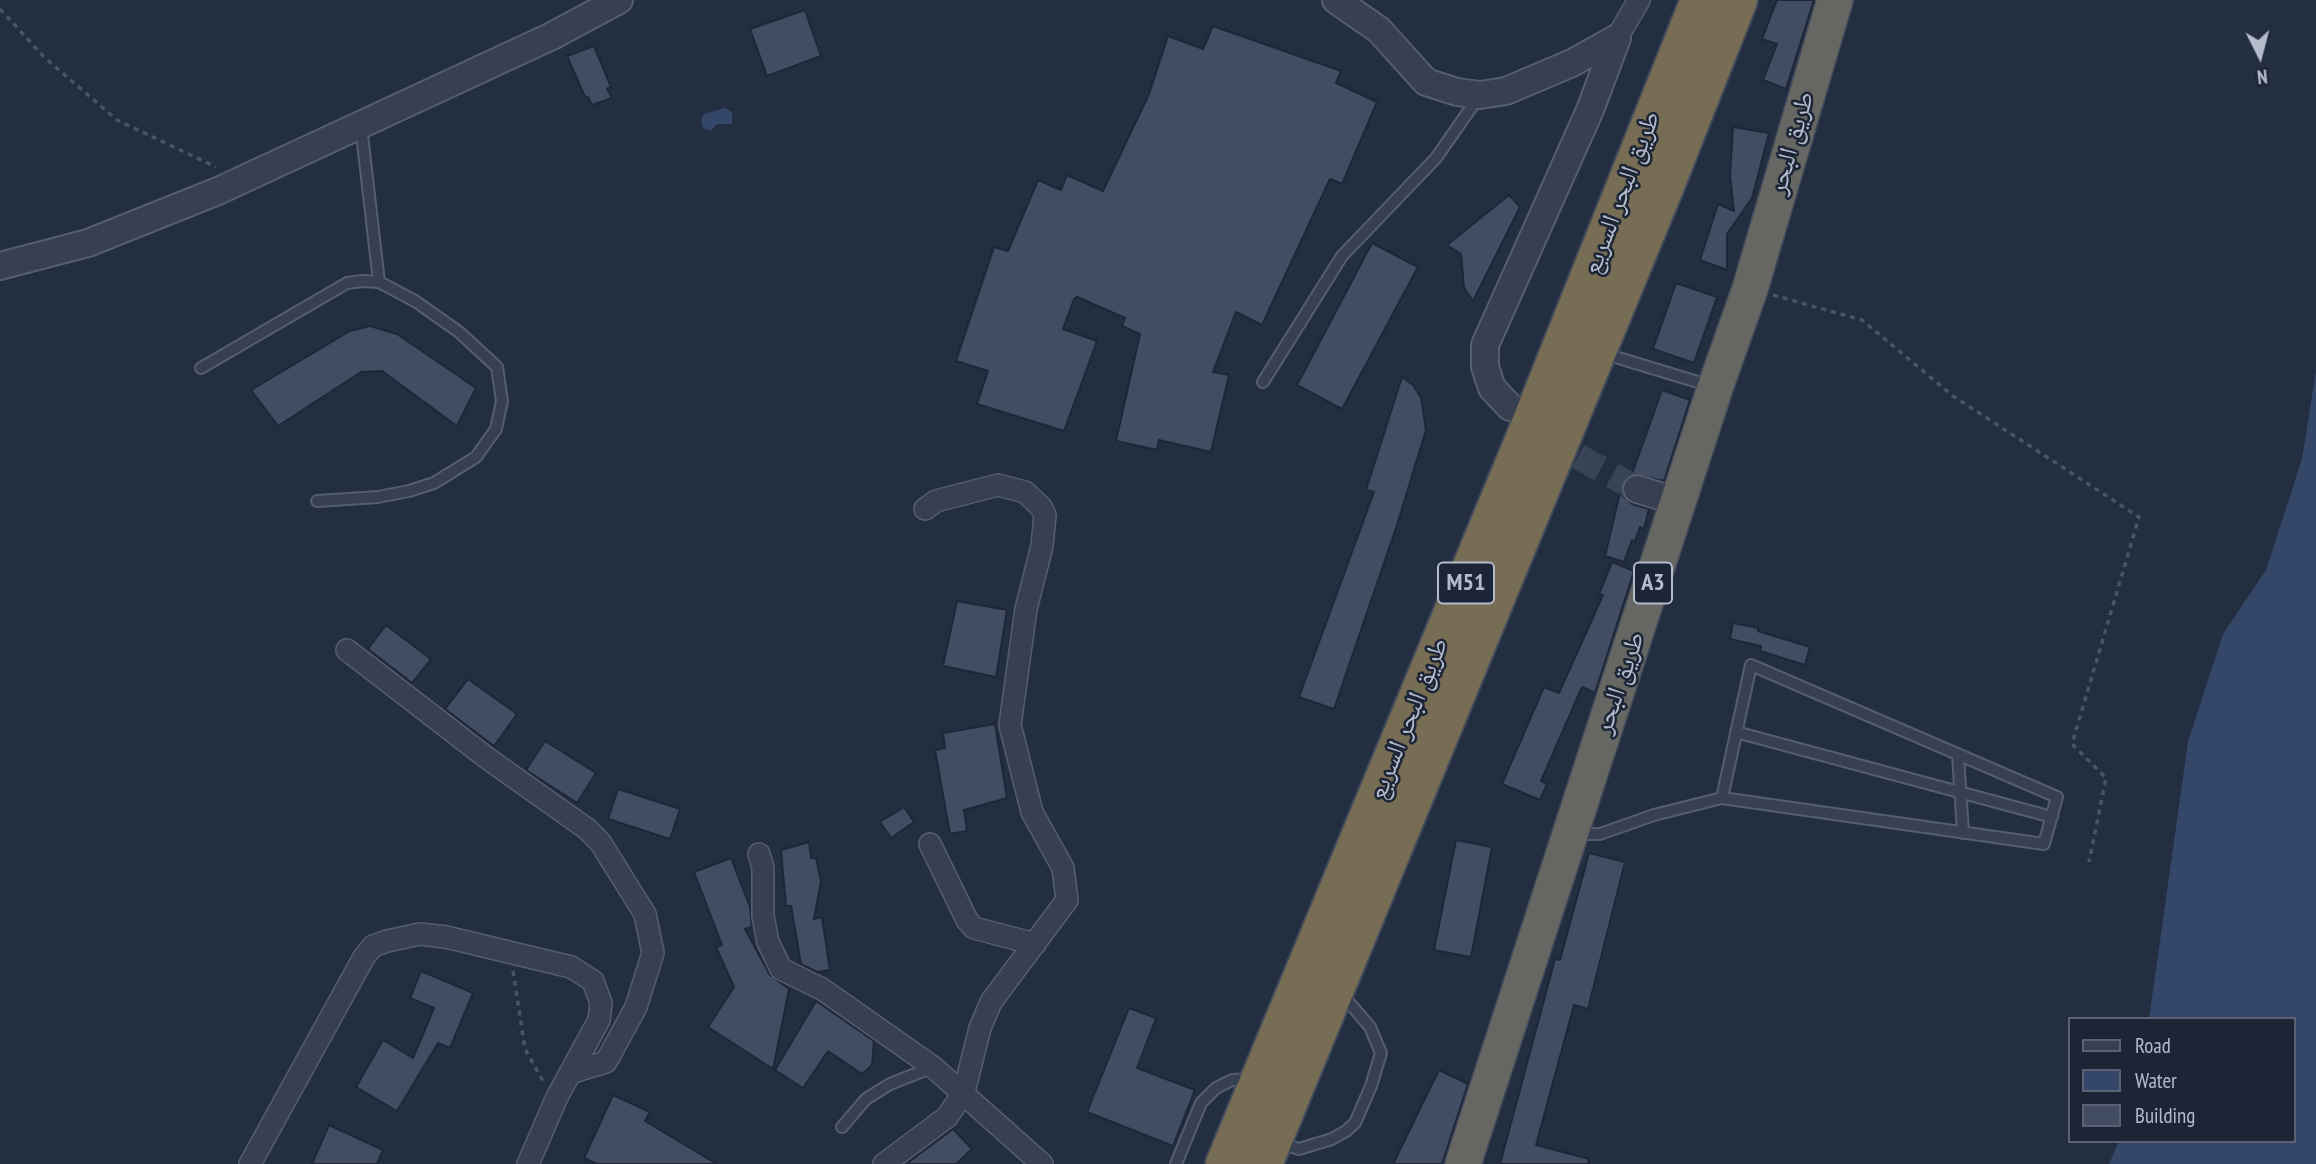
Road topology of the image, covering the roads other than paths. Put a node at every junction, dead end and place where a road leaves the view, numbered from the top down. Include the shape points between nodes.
1 (619, 0) edge
2 (1336, 0) edge
3 (1639, 0) edge
4 (1700, 0) edge
5 (1738, 0) edge
6 (1835, 0) edge
7 (1617, 38) junction
8 (1522, 85) junction
9 (1480, 95) junction
10 (1590, 110) junction
11 (361, 126) junction
12 (0, 266) edge
13 (379, 282) junction
14 (1596, 351) junction
15 (201, 368) dead end
16 (1263, 382) dead end
17 (1715, 388) junction
18 (1510, 407) dead end
19 (1637, 489) tunnel mouth
20 (317, 501) dead end
21 (1679, 502) junction
22 (925, 509) dead end
23 (346, 650) dead end
24 (1736, 733) junction
25 (1958, 754) junction
26 (1960, 791) junction
27 (1722, 798) junction
28 (2052, 817) junction
29 (1963, 832) junction
30 (1569, 833) junction
31 (930, 844) dead end
32 (759, 854) dead end
33 (1035, 944) junction
34 (1337, 989) junction
35 (933, 1067) junction
36 (573, 1072) junction
37 (1261, 1078) junction
38 (964, 1092) junction
39 (842, 1127) dead end
40 (1268, 1152) edge
41 (250, 1164) edge
42 (528, 1164) edge
43 (884, 1164) edge
44 (1041, 1164) edge
45 (1176, 1164) edge
46 (1225, 1164) edge
47 (1463, 1164) edge

1 - 11 street
2 - 9 street via 1378,30 1426,82
3 - 7 street
4 - 37 highway, طريق البحر السريع / M51
5 - 14 highway, طريق البحر السريع / M51
6 - 17 highway, طريق البحر / A3 via 1750,289
7 - 8 street
7 - 10 street
8 - 9 street
8 - 10 street via 1581,80 1588,89
9 - 16 lane via 1436,158 1342,256
10 - 18 street via 1485,345 1492,388
11 - 12 street via 131,228
11 - 13 lane
13 - 15 lane via 347,283
13 - 20 lane via 459,332 497,367 502,401 496,429 476,457 434,483 378,497
14 - 17 lane
14 - 34 highway, طريق البحر السريع / M51
17 - 21 highway, طريق البحر / A3
19 - 21 street
21 - 30 highway, طريق البحر / A3
22 - 33 street via 936,501 998,485 1025,492 1045,515 1010,725 1032,812 1053,847 1067,884 1067,900
23 - 36 street via 587,829 600,842 645,915 653,953 636,1007 606,1062
24 - 25 lane via 1751,665
24 - 26 lane
24 - 27 lane
25 - 26 lane
25 - 28 lane via 2057,797
26 - 28 lane
26 - 29 lane
27 - 29 lane
27 - 30 lane via 1600,835
28 - 29 lane via 2044,844
30 - 47 highway, طريق البحر / A3
31 - 33 street via 975,928
32 - 35 street via 763,916 768,942 781,969 822,989
33 - 38 street via 991,1002
34 - 40 highway, طريق البحر السريع / M51
34 - 40 lane via 1370,1027 1381,1053 1371,1086 1355,1123 1332,1139
35 - 38 street
35 - 39 lane via 866,1099
36 - 41 street via 599,1020 601,1003 593,981 571,967 446,937 394,938 373,946 356,970
36 - 42 street
37 - 45 lane via 1232,1080 1201,1103
37 - 46 highway, طريق البحر السريع / M51
38 - 43 street via 942,1122
38 - 44 street

